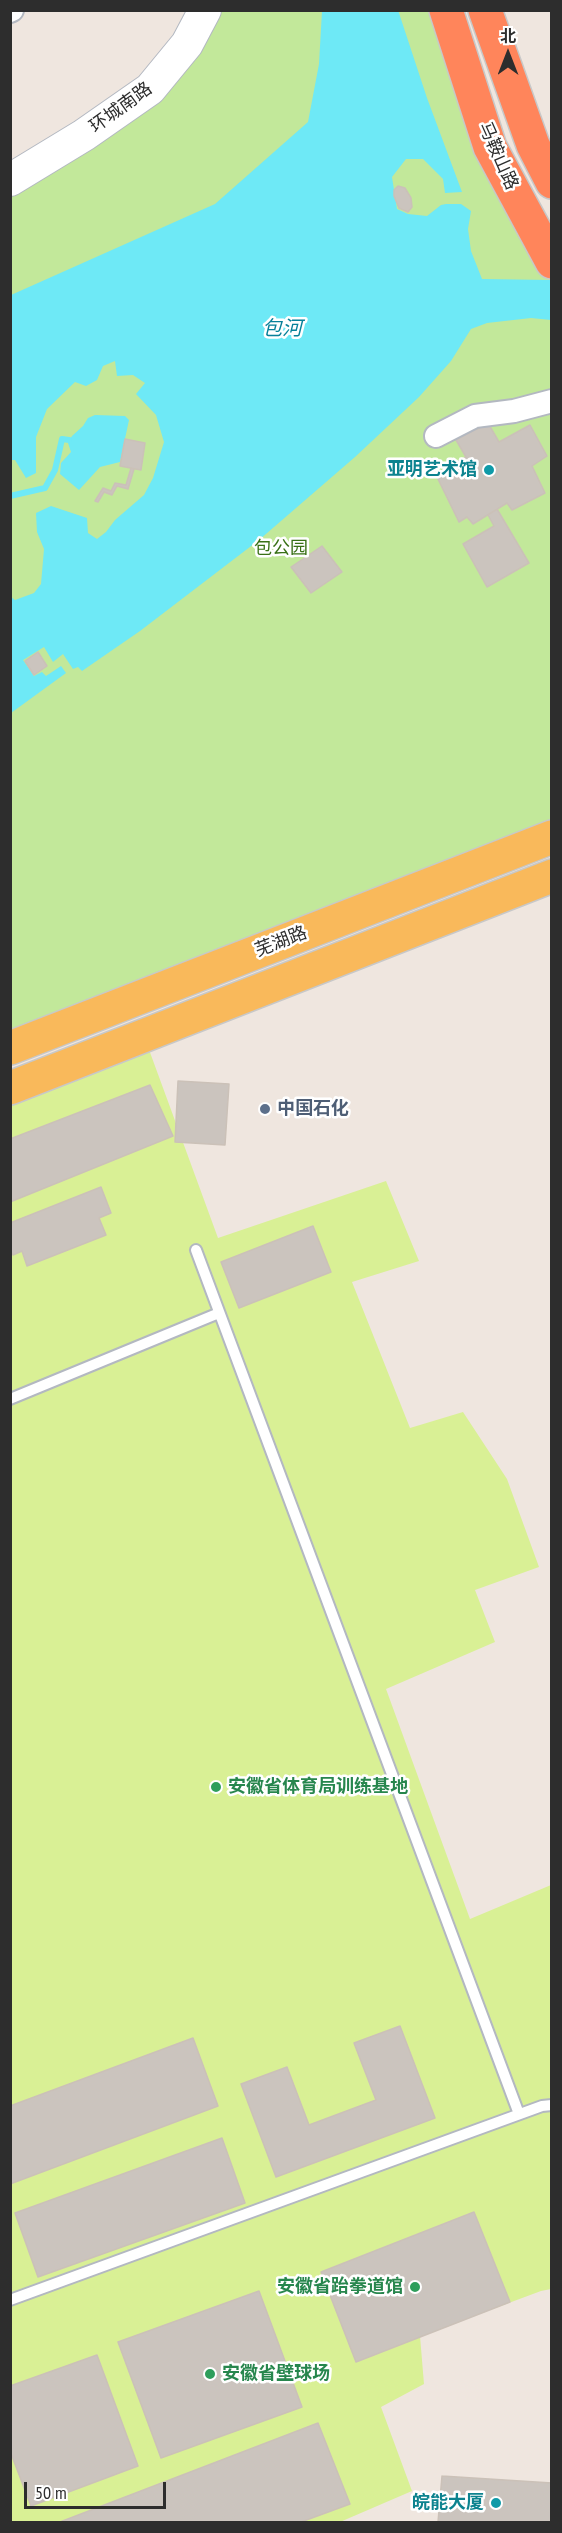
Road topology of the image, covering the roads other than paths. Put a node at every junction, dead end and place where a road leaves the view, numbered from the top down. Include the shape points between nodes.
1 (205, 10) edge
2 (446, 10) edge
3 (485, 10) edge
4 (10, 180) edge
5 (552, 182) edge
6 (552, 262) edge
7 (552, 401) edge
8 (436, 436) dead end
9 (552, 837) edge
10 (552, 876) edge
11 (10, 1048) edge
12 (10, 1088) edge
13 (196, 1250) dead end
14 (219, 1313) junction
15 (10, 1399) edge
16 (552, 2105) edge
17 (519, 2114) junction
18 (10, 2300) edge

1 - 4 street, 环城南路 via 187,44 150,89
2 - 6 highway, 马鞍山路 via 490,147
3 - 5 highway, 马鞍山路 via 533,145
7 - 8 street via 475,416
9 - 11 main road, 芜湖路
10 - 12 main road, 芜湖路
13 - 14 lane
14 - 15 lane
14 - 17 lane
16 - 17 lane
17 - 18 lane

